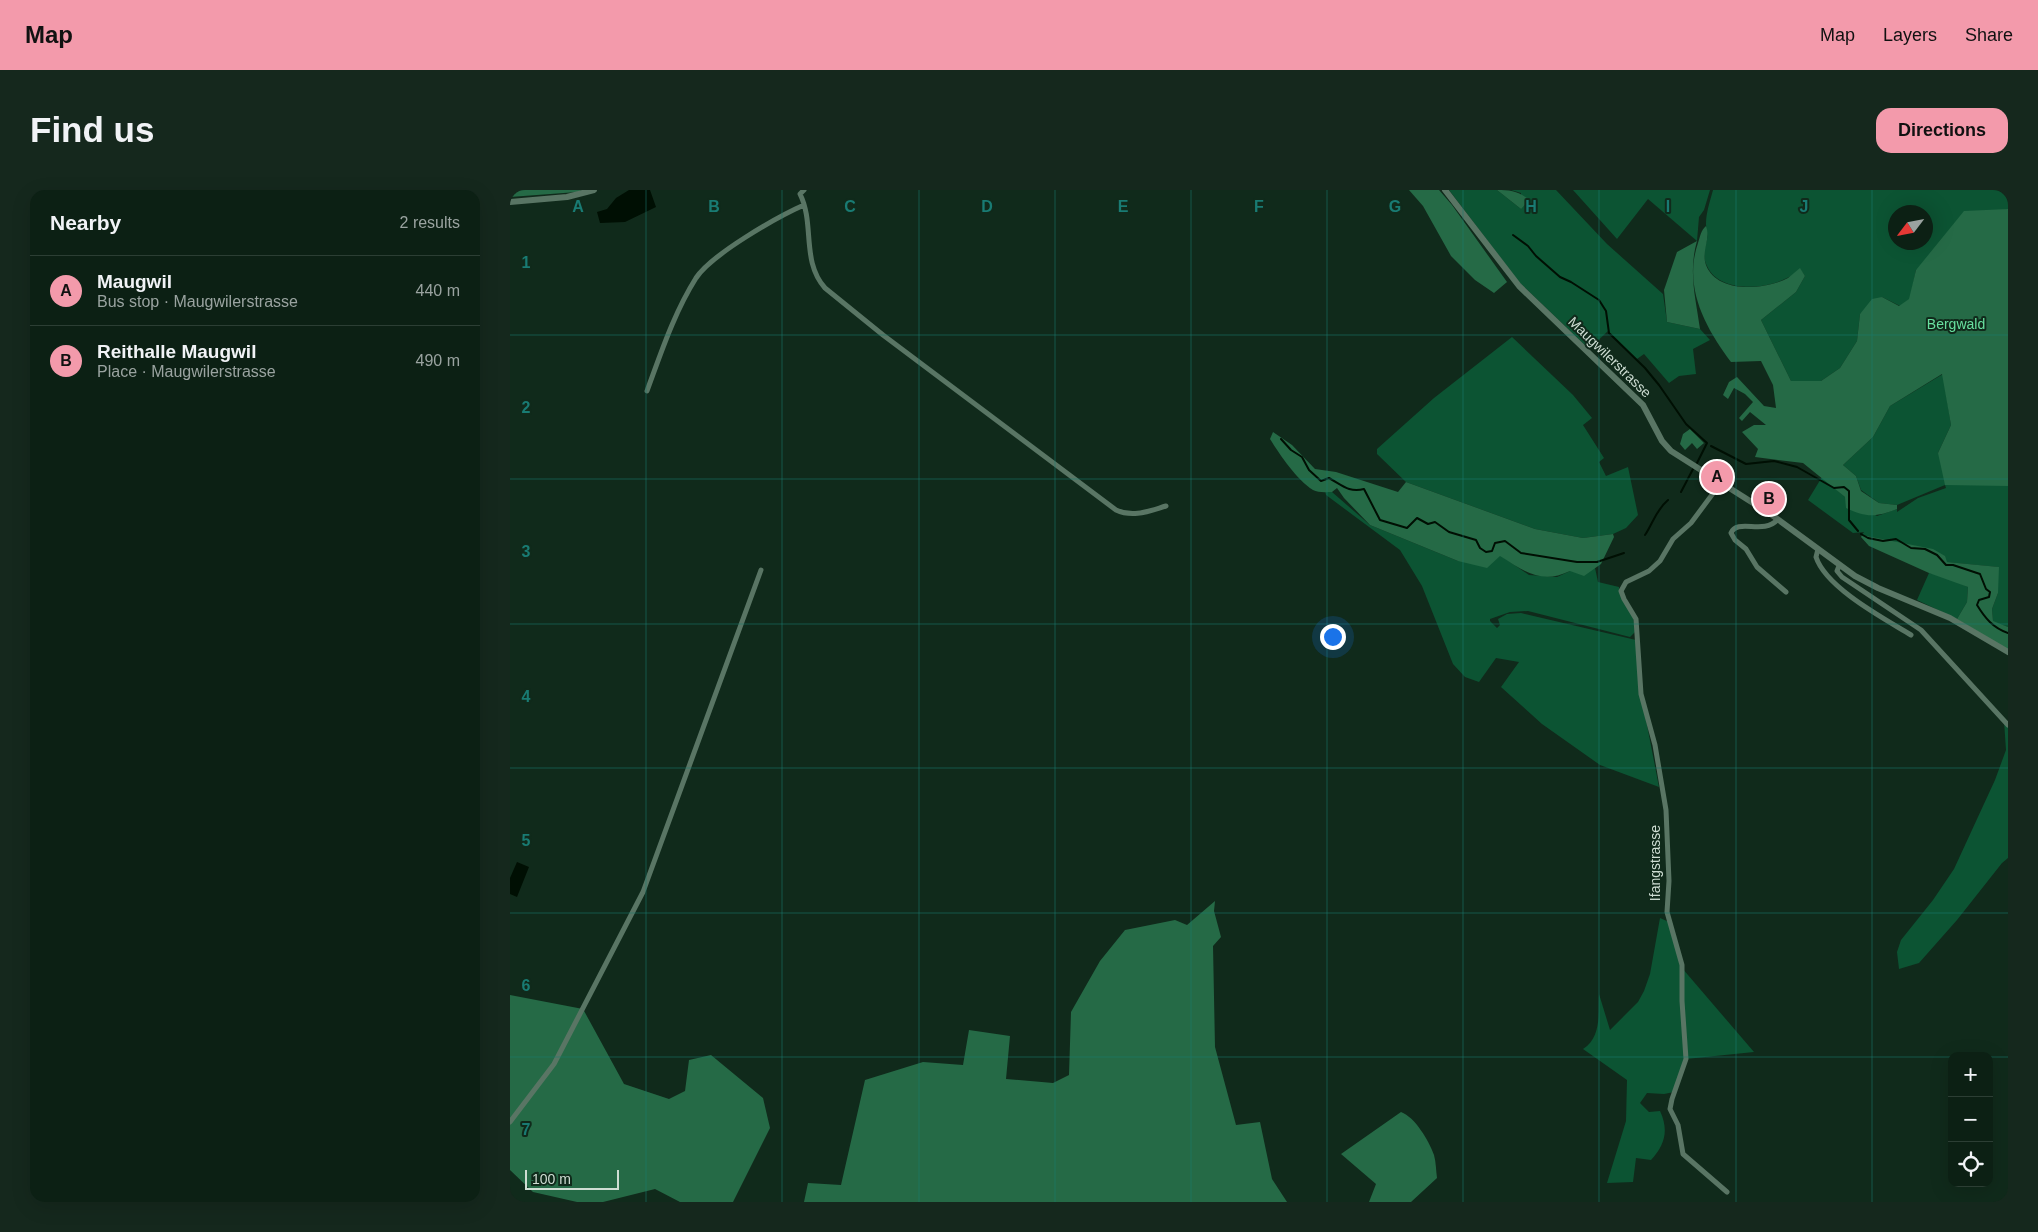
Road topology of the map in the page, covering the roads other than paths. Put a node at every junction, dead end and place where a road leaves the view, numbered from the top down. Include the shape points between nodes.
1 (594, 190) edge
2 (1445, 190) edge
3 (801, 191) edge
4 (510, 202) edge
5 (804, 206) junction
6 (647, 391) dead end
7 (1720, 484) junction
8 (1166, 506) dead end
9 (1777, 520) junction
10 (1818, 549) junction
11 (1839, 566) junction
12 (761, 570) dead end
13 (1786, 592) dead end
14 (1911, 635) dead end
15 (2008, 652) edge
16 (2008, 725) edge
17 (510, 1122) edge
18 (1727, 1192) dead end

1 - 4 street
2 - 7 street, Maugwilerstrasse via 1519,286 1643,405 1668,449
3 - 5 street
5 - 6 street via 737,243 697,277 670,331
5 - 8 street via 812,265 821,283 890,341 1116,510 1135,514
7 - 9 street, Maugwilerstrasse
7 - 18 street, Ifangstrasse via 1691,524 1673,539 1654,567 1626,582 1621,591 1636,619 1641,694 1666,810 1669,881 1666,912 1682,965 1686,1059 1670,1108 1678,1125 1683,1154
9 - 10 street, Maugwilerstrasse
9 - 13 street via 1765,527 1737,526 1731,533 1746,548 1757,567
10 - 11 street, Maugwilerstrasse
10 - 14 street via 1816,557 1820,567 1847,594
11 - 15 street, Maugwilerstrasse via 1872,585 1950,618
11 - 16 street via 1837,571 1842,577 1928,636
12 - 17 street via 643,892 554,1064

